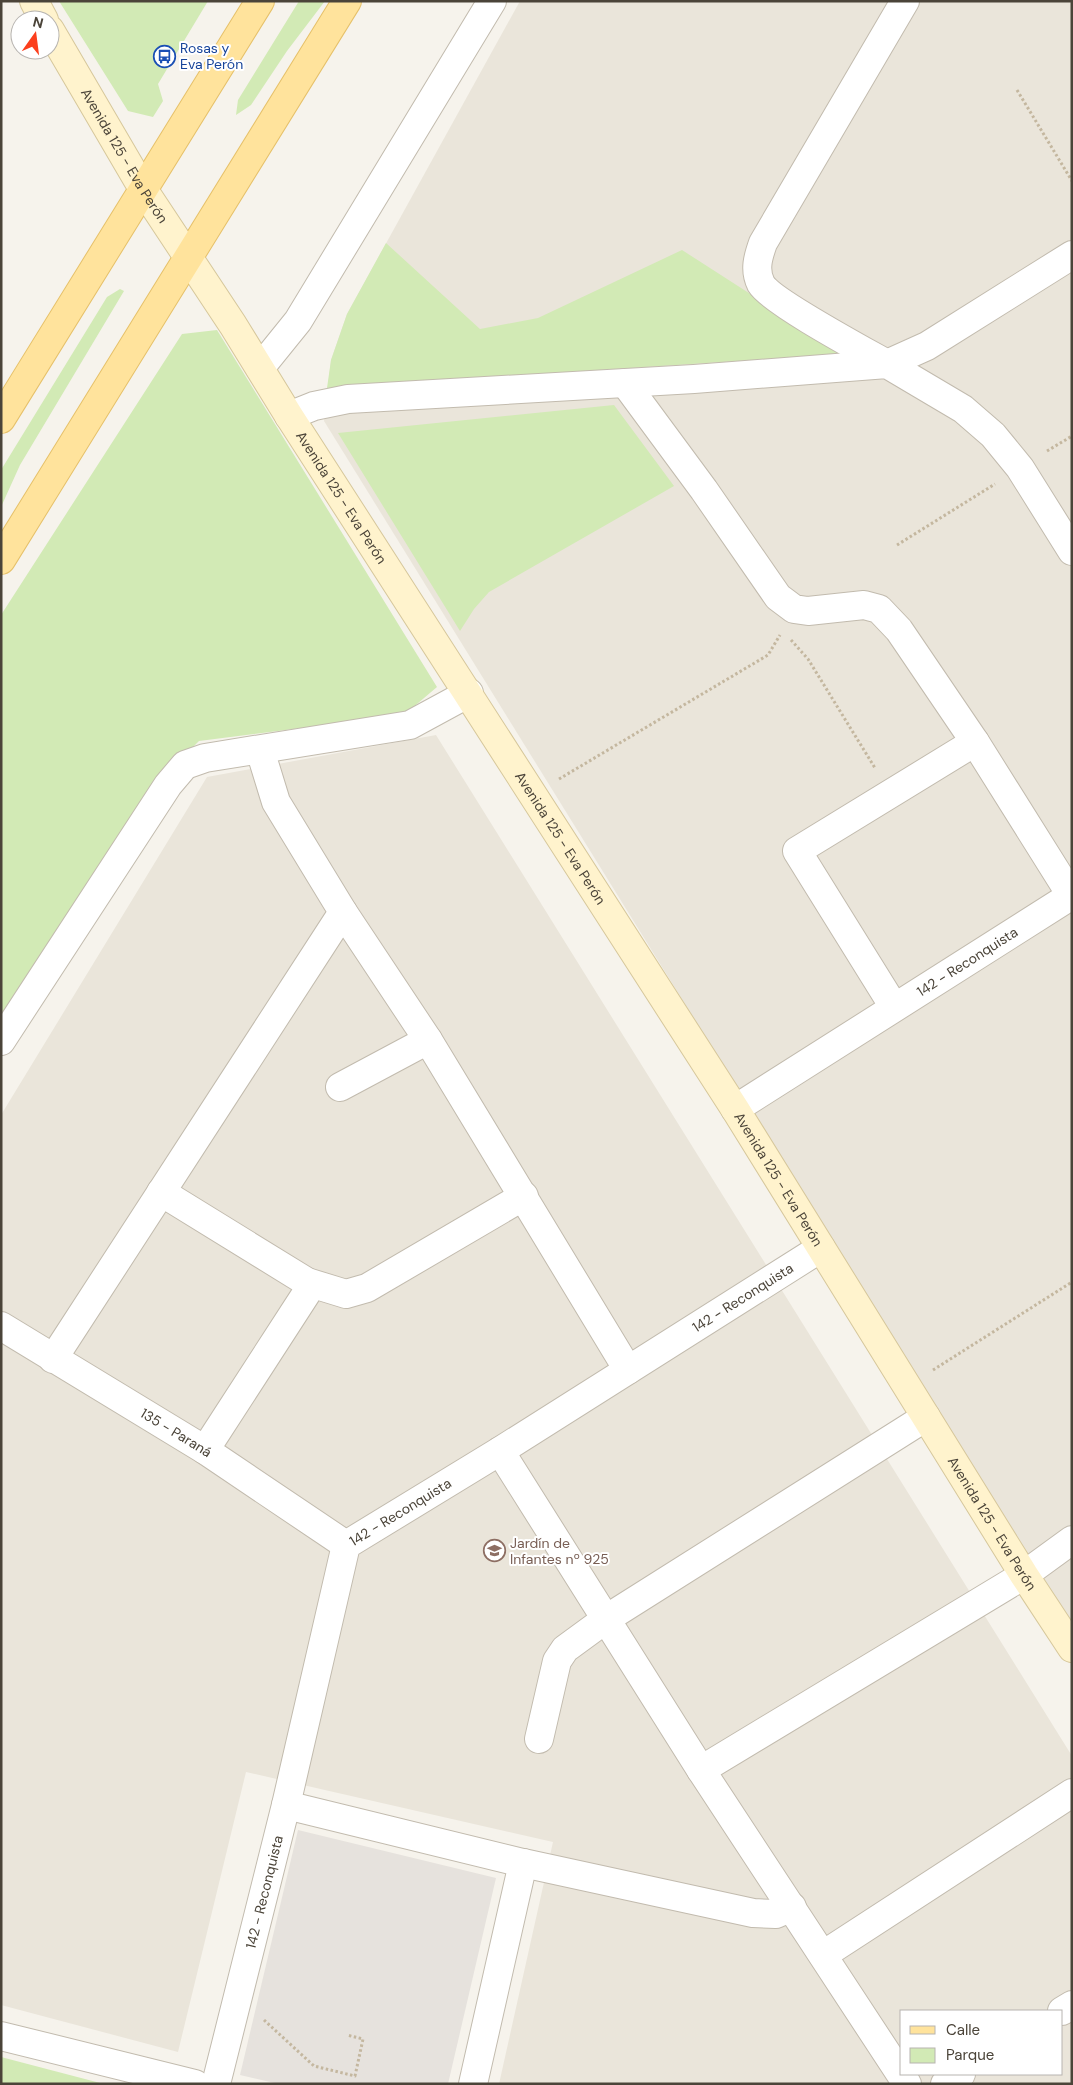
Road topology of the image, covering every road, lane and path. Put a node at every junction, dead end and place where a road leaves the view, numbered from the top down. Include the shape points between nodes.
1 (260, 1) edge
2 (347, 1) edge
3 (492, 1) edge
4 (905, 1) edge
5 (60, 47) edge
6 (1017, 90) dead end
7 (1072, 181) edge
8 (143, 189) junction
9 (1072, 255) edge
10 (187, 257) junction
11 (887, 364) junction
12 (260, 368) junction
13 (625, 382) junction
14 (289, 416) junction
15 (1, 419) edge
16 (1072, 436) edge
17 (1020, 468) junction
18 (897, 545) dead end
19 (1072, 551) edge
20 (1, 560) edge
21 (788, 619) junction
22 (469, 693) junction
23 (975, 742) junction
24 (260, 750) junction
25 (890, 792) junction
26 (533, 795) junction
27 (1071, 895) edge
28 (343, 912) junction
29 (894, 1007) junction
30 (428, 1040) junction
31 (1, 1041) edge
32 (340, 1087) dead end
33 (735, 1109) junction
34 (161, 1192) junction
35 (524, 1196) junction
36 (821, 1248) junction
37 (307, 1282) junction
38 (1072, 1282) edge
39 (1, 1326) edge
40 (53, 1359) junction
41 (628, 1370) junction
42 (907, 1386) junction
43 (926, 1417) junction
44 (205, 1450) junction
45 (500, 1451) junction
46 (1072, 1540) edge
47 (346, 1545) junction
48 (1024, 1575) junction
49 (606, 1619) junction
50 (1072, 1648) edge
51 (539, 1740) dead end
52 (701, 1770) junction
53 (1072, 1793) edge
54 (286, 1805) junction
55 (523, 1863) junction
56 (792, 1908) junction
57 (823, 1955) junction
58 (235, 2009) junction
59 (347, 2035) dead end
60 (1, 2036) edge
61 (900, 2073) edge
62 (959, 2075) edge
63 (195, 2084) edge
64 (216, 2084) edge
65 (473, 2084) edge
66 (945, 2084) edge

1 - 8 main road
2 - 10 main road
3 - 12 street via 298,321
4 - 11 street via 762,243 756,265 762,284 778,299
5 - 8 street, Avenida 125 - Eva Perón
6 - 7 path
8 - 10 street, Avenida 125 - Eva Perón
8 - 15 main road
9 - 11 street via 927,346
10 - 12 street, Avenida 125 - Eva Perón
10 - 20 main road
11 - 13 street
11 - 17 street via 963,409 993,435
12 - 14 street, Avenida 125 - Eva Perón
13 - 14 street via 348,399 314,406
13 - 21 street via 778,597
14 - 22 street, Avenida 125 - Eva Perón
16 - 17 path
17 - 18 path
17 - 19 street
21 - 23 street via 808,611 864,605 879,609 899,630
21 - 25 path via 808,658
21 - 26 path via 768,655
22 - 24 street via 410,725
22 - 26 street, Avenida 125 - Eva Perón
23 - 25 street
23 - 27 street
24 - 28 street via 276,802
24 - 31 street via 205,758 185,765 168,785
25 - 29 street via 797,851
26 - 33 street, Avenida 125 - Eva Perón
27 - 29 street, 142 - Reconquista
28 - 30 street
28 - 34 street
29 - 33 street, 142 - Reconquista
30 - 32 street
30 - 35 street
33 - 36 street, Avenida 125 - Eva Perón
34 - 37 street
34 - 40 street
35 - 37 street via 367,1288 346,1294
35 - 41 street
36 - 41 street, 142 - Reconquista
36 - 42 street, Avenida 125 - Eva Perón
37 - 44 street via 306,1294
38 - 42 path
39 - 40 street, 135 - Paraná
40 - 44 street, 135 - Paraná
41 - 45 street, 142 - Reconquista
42 - 43 street, Avenida 125 - Eva Perón
43 - 48 street, Avenida 125 - Eva Perón
43 - 49 street
44 - 47 street, 135 - Paraná
45 - 47 street, 142 - Reconquista
45 - 49 street
46 - 48 street
47 - 54 street, 142 - Reconquista
48 - 50 street, Avenida 125 - Eva Perón
48 - 52 street
49 - 51 street via 565,1649 557,1661
49 - 52 street
52 - 56 street
53 - 57 street
54 - 55 street
54 - 58 street, 142 - Reconquista
55 - 56 street via 753,1912 776,1914
55 - 65 street
56 - 57 street
57 - 61 street
58 - 59 path via 265,2021 314,2066 355,2076 363,2039
58 - 64 street, 142 - Reconquista
60 - 63 street
62 - 66 street

